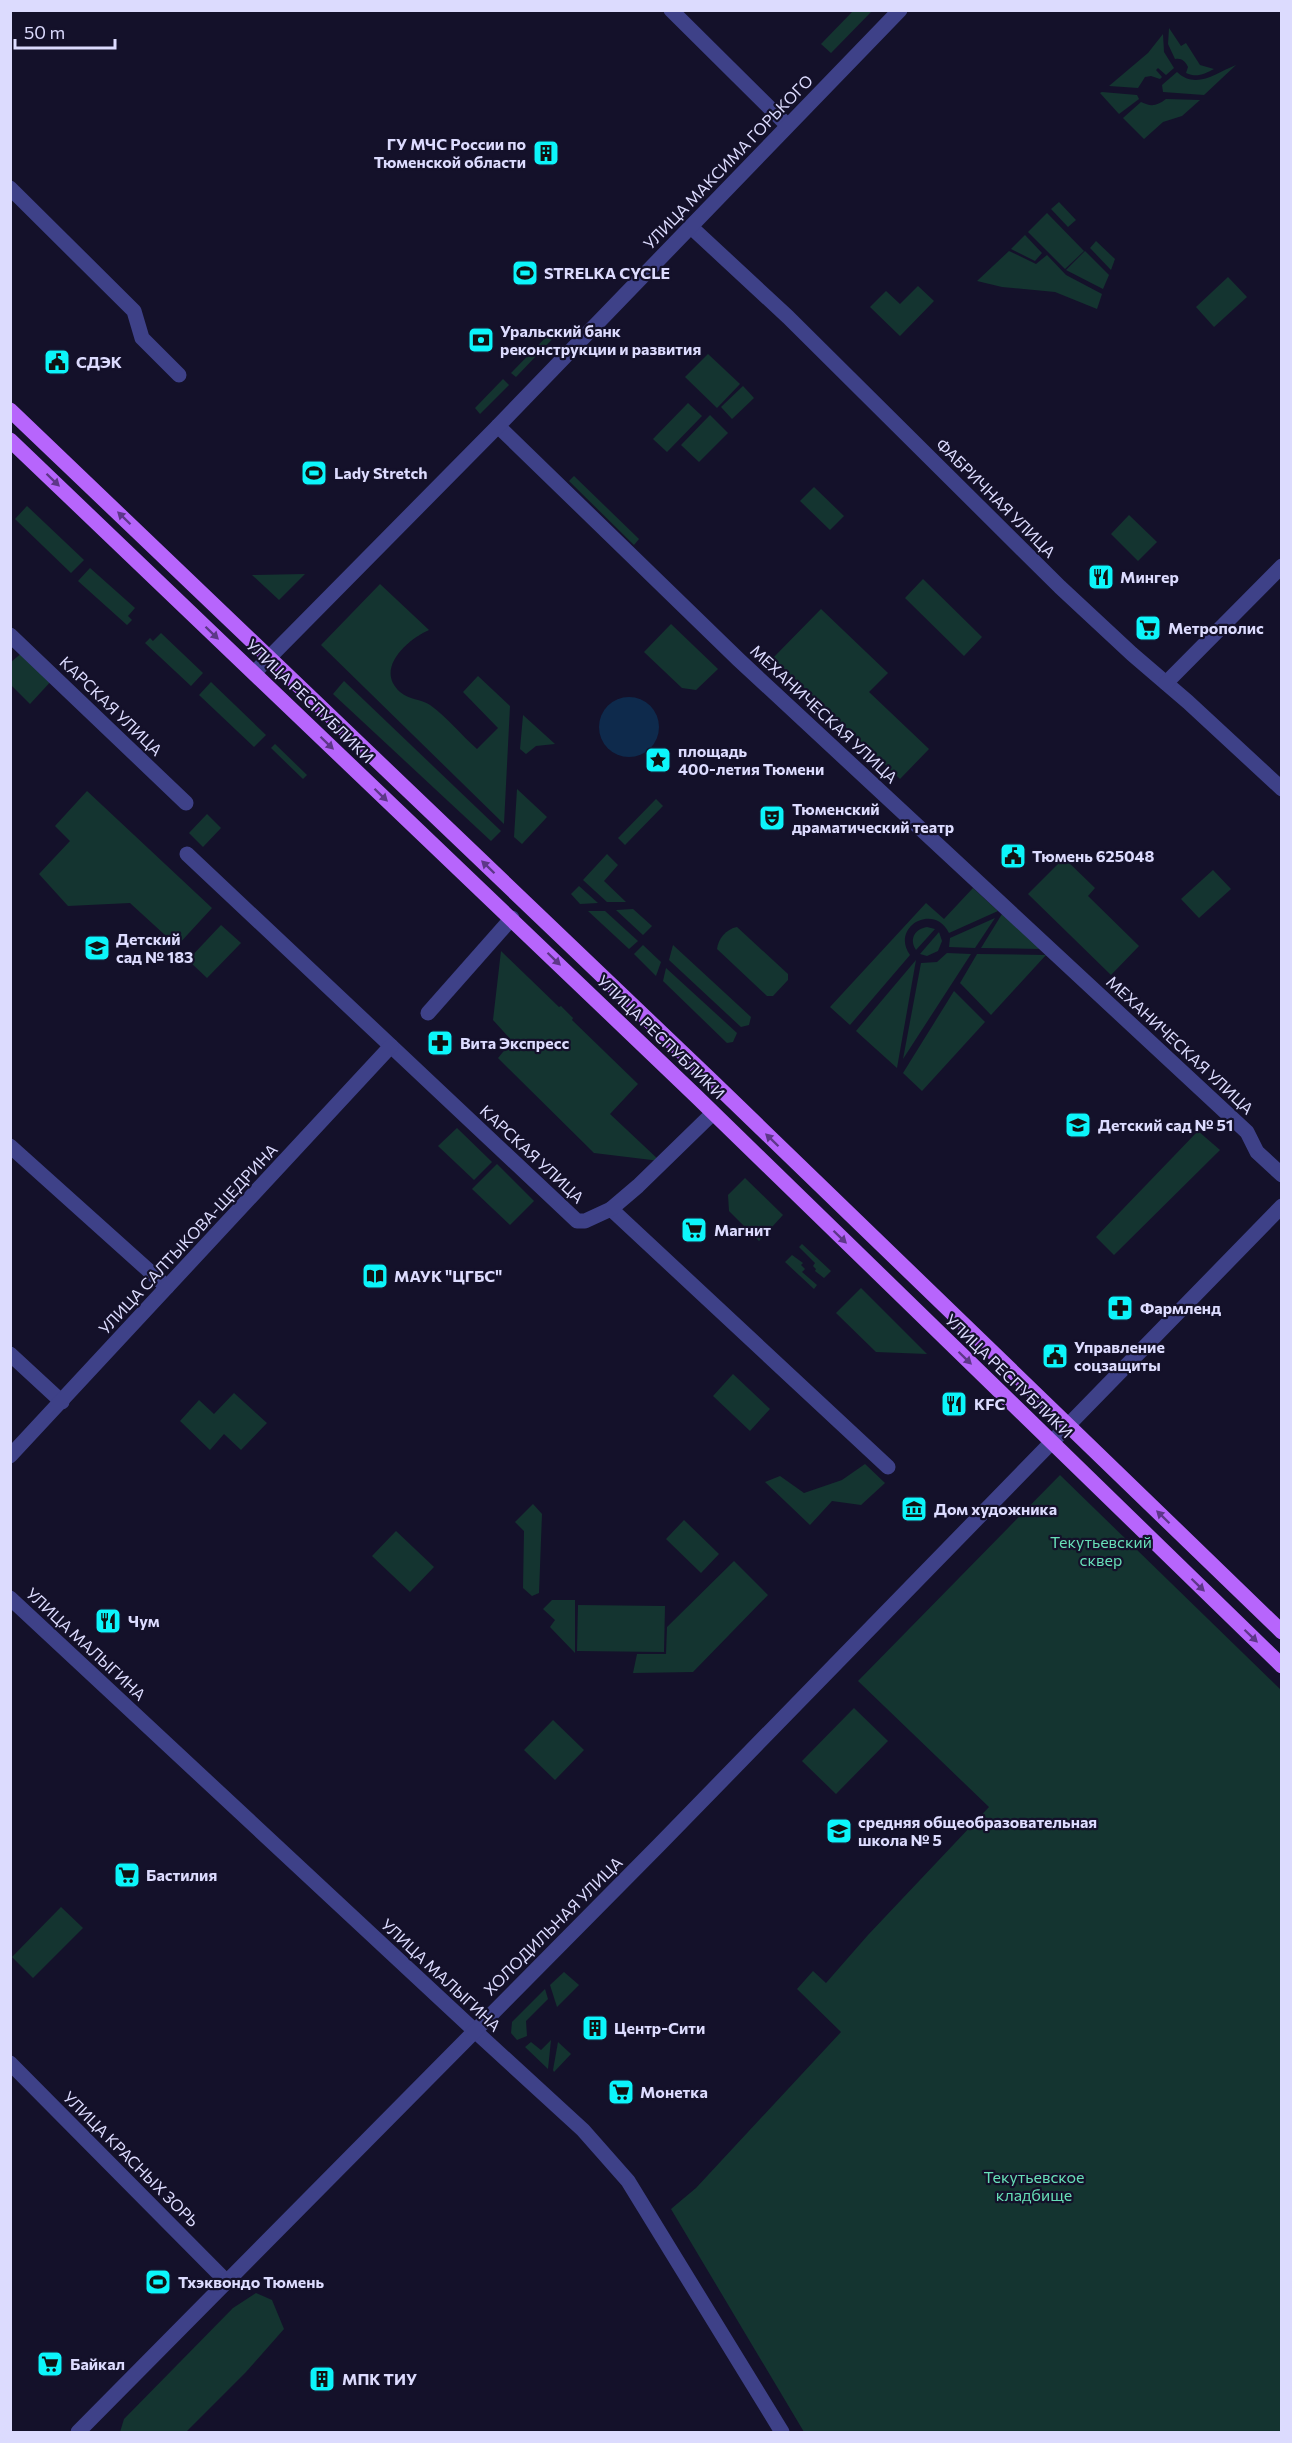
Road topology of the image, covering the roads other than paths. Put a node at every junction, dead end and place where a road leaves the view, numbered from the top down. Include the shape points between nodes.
1 (671, 10) edge
2 (900, 10) edge
3 (788, 125) junction
4 (10, 188) edge
5 (691, 227) junction
6 (179, 375) dead end
7 (10, 410) edge
8 (498, 426) junction
9 (10, 440) edge
10 (1281, 566) edge
11 (10, 635) edge
12 (269, 657) junction
13 (254, 673) junction
14 (1166, 683) junction
15 (1281, 789) edge
16 (186, 803) dead end
17 (187, 854) dead end
18 (512, 918) junction
19 (428, 1013) dead end
20 (391, 1046) junction
21 (713, 1113) junction
22 (10, 1146) edge
23 (1281, 1175) edge
24 (1281, 1206) edge
25 (611, 1209) junction
26 (167, 1287) junction
27 (10, 1354) edge
28 (62, 1402) junction
29 (1068, 1426) junction
30 (1052, 1442) junction
31 (10, 1456) edge
32 (888, 1467) dead end
33 (10, 1598) edge
34 (1281, 1632) edge
35 (1281, 1666) edge
36 (475, 2031) junction
37 (10, 2063) edge
38 (226, 2281) junction
39 (78, 2433) edge
40 (782, 2433) edge

1 - 3 street
2 - 3 street, УЛИЦА МАКСИМА ГОРЬКОГО
3 - 5 street, УЛИЦА МАКСИМА ГОРЬКОГО
4 - 6 street via 134,311 142,338
5 - 8 street, УЛИЦА МАКСИМА ГОРЬКОГО
5 - 14 street, ФАБРИЧНАЯ УЛИЦА via 788,317 1060,587
12 -> 7 main road, УЛИЦА РЕСПУБЛИКИ
8 - 12 street, УЛИЦА МАКСИМА ГОРЬКОГО
8 - 23 street, МЕХАНИЧЕСКАЯ УЛИЦА via 739,660 1247,1132 1257,1152
9 -> 13 main road, УЛИЦА РЕСПУБЛИКИ
10 - 14 street
11 - 16 street, КАРСКАЯ УЛИЦА
12 - 13 street, УЛИЦА МАКСИМА ГОРЬКОГО
29 -> 12 main road, УЛИЦА РЕСПУБЛИКИ
13 -> 18 main road, УЛИЦА РЕСПУБЛИКИ
14 - 15 street, ФАБРИЧНАЯ УЛИЦА
17 - 20 street, КАРСКАЯ УЛИЦА
18 - 19 street
18 -> 21 main road, УЛИЦА РЕСПУБЛИКИ
20 - 25 street, КАРСКАЯ УЛИЦА via 577,1221
20 - 26 street, УЛИЦА САЛТЫКОВА-ЩЕДРИНА
21 - 25 street
21 -> 30 main road, УЛИЦА РЕСПУБЛИКИ
22 - 26 street
24 - 29 street
25 - 32 street
26 - 28 street, УЛИЦА САЛТЫКОВА-ЩЕДРИНА
27 - 28 street
28 - 31 street, УЛИЦА САЛТЫКОВА-ЩЕДРИНА
29 - 30 street, ХОЛОДИЛЬНАЯ УЛИЦА
34 -> 29 main road, УЛИЦА РЕСПУБЛИКИ
30 -> 35 main road, УЛИЦА РЕСПУБЛИКИ
30 - 36 street, ХОЛОДИЛЬНАЯ УЛИЦА
33 - 36 street, УЛИЦА МАЛЫГИНА
36 - 38 street, ХОЛОДИЛЬНАЯ УЛИЦА
36 - 40 street, УЛИЦА МАЛЫГИНА via 584,2130 628,2181
37 - 38 street, УЛИЦА КРАСНЫХ ЗОРЬ
38 - 39 street, ХОЛОДИЛЬНАЯ УЛИЦА

